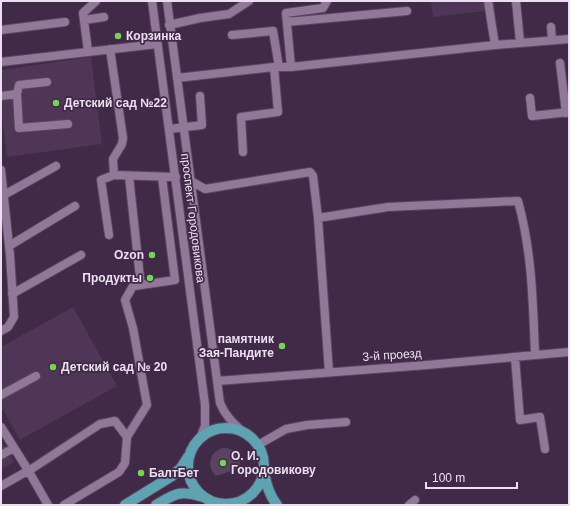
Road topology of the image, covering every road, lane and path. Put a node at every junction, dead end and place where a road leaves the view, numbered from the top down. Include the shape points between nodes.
1 (96, 1) edge
2 (152, 1) edge
3 (167, 1) edge
4 (249, 1) edge
5 (327, 1) edge
6 (488, 1) edge
7 (516, 1) edge
8 (407, 11) dead end
9 (104, 17) dead end
10 (84, 20) junction
11 (65, 22) dead end
12 (287, 22) junction
13 (169, 25) junction
14 (551, 26) dead end
15 (1, 30) edge
16 (171, 35) junction
17 (232, 35) dead end
18 (569, 39) edge
19 (157, 40) junction
20 (552, 40) junction
21 (520, 42) junction
22 (495, 45) junction
23 (110, 49) junction
24 (88, 51) junction
25 (1, 62) edge
26 (560, 63) dead end
27 (291, 66) junction
28 (276, 67) junction
29 (177, 78) junction
30 (47, 82) dead end
31 (17, 94) junction
32 (1, 96) edge
33 (200, 96) dead end
34 (530, 98) dead end
35 (568, 113) edge
36 (68, 124) dead end
37 (183, 127) junction
38 (170, 129) junction
39 (243, 152) dead end
40 (56, 166) dead end
41 (1, 170) edge
42 (114, 175) junction
43 (128, 176) junction
44 (162, 176) junction
45 (176, 177) junction
46 (191, 181) junction
47 (4, 195) junction
48 (75, 206) dead end
49 (318, 218) junction
50 (4, 224) edge
51 (109, 235) dead end
52 (9, 246) junction
53 (10, 255) junction
54 (81, 255) dead end
55 (1, 260) edge
56 (189, 279) junction
57 (175, 280) junction
58 (133, 286) junction
59 (12, 294) junction
60 (1, 331) edge
61 (569, 352) edge
62 (535, 355) junction
63 (515, 357) junction
64 (329, 372) junction
65 (36, 376) dead end
66 (217, 381) junction
67 (1, 395) edge
68 (346, 422) dead end
69 (241, 430) junction
70 (2, 432) edge
71 (127, 437) junction
72 (200, 438) junction
73 (258, 444) junction
74 (14, 448) junction
75 (545, 449) dead end
76 (1, 455) edge
77 (189, 457) junction
78 (28, 470) junction
79 (264, 470) junction
80 (1, 486) edge
81 (212, 502) edge
82 (48, 505) edge
83 (64, 505) edge
84 (125, 505) edge
85 (156, 505) edge
86 (276, 505) edge

1 - 10 street via 83,13
2 - 19 street, проспект Городовикова
3 - 13 street, проспект Городовикова
4 - 13 street via 229,14
5 - 12 street via 323,8 286,13
6 - 22 street
7 - 21 street
8 - 12 street
9 - 10 street
10 - 24 street
11 - 15 street
12 - 27 street
13 - 16 street, проспект Городовикова
14 - 20 street
16 - 19 street
16 - 29 street, проспект Городовикова
17 - 28 street via 274,31
18 - 20 street
19 - 23 street
19 - 38 street, проспект Городовикова
20 - 21 street
21 - 22 street
22 - 27 street
23 - 24 street
23 - 42 street via 123,138 113,159
24 - 25 street
26 - 35 street
27 - 28 street
28 - 29 street
28 - 39 street via 278,112 241,117
29 - 37 street, проспект Городовикова
30 - 31 street via 19,86
31 - 32 street
31 - 36 street via 19,128
33 - 37 street via 202,125
34 - 35 street via 532,116
37 - 38 street
37 - 46 street, проспект Городовикова
38 - 45 street, проспект Городовикова
40 - 47 street
41 - 47 street
42 - 43 street
42 - 51 street via 101,180
43 - 44 street
43 - 58 street via 140,278
44 - 45 street
44 - 57 street
45 - 56 street, проспект Городовикова
46 - 49 street via 205,189 310,172 313,176
46 - 66 street, проспект Городовикова
47 - 50 street
48 - 52 street
49 - 62 street via 388,207 518,201 527,239
49 - 64 street
50 - 52 street
52 - 53 street
53 - 55 street
53 - 59 street
54 - 59 street
56 - 57 street
56 - 72 street, проспект Городовикова via 206,418
57 - 58 street
58 - 71 street via 125,300 133,328 147,405
59 - 60 street via 14,317 8,327
61 - 62 street, 3-й проезд
62 - 63 street, 3-й проезд
63 - 64 street, 3-й проезд
63 - 75 street via 520,420 540,417
64 - 66 street, 3-й проезд
65 - 67 street
66 - 69 street, проспект Городовикова via 223,411
68 - 73 street via 286,429
69 - 72 main road via 219,428 209,431
69 - 73 main road
70 - 74 street
71 - 78 street via 115,422 100,424
71 - 83 street via 126,463 119,472
72 - 77 main road via 193,446
73 - 79 main road
74 - 76 street
74 - 78 street
77 - 81 main road via 190,479 195,488
77 - 84 main road via 172,476
78 - 80 street
78 - 82 street
79 - 81 main road via 254,492 245,498 235,503
79 - 86 main road via 266,485
81 - 85 main road via 194,494 180,493

